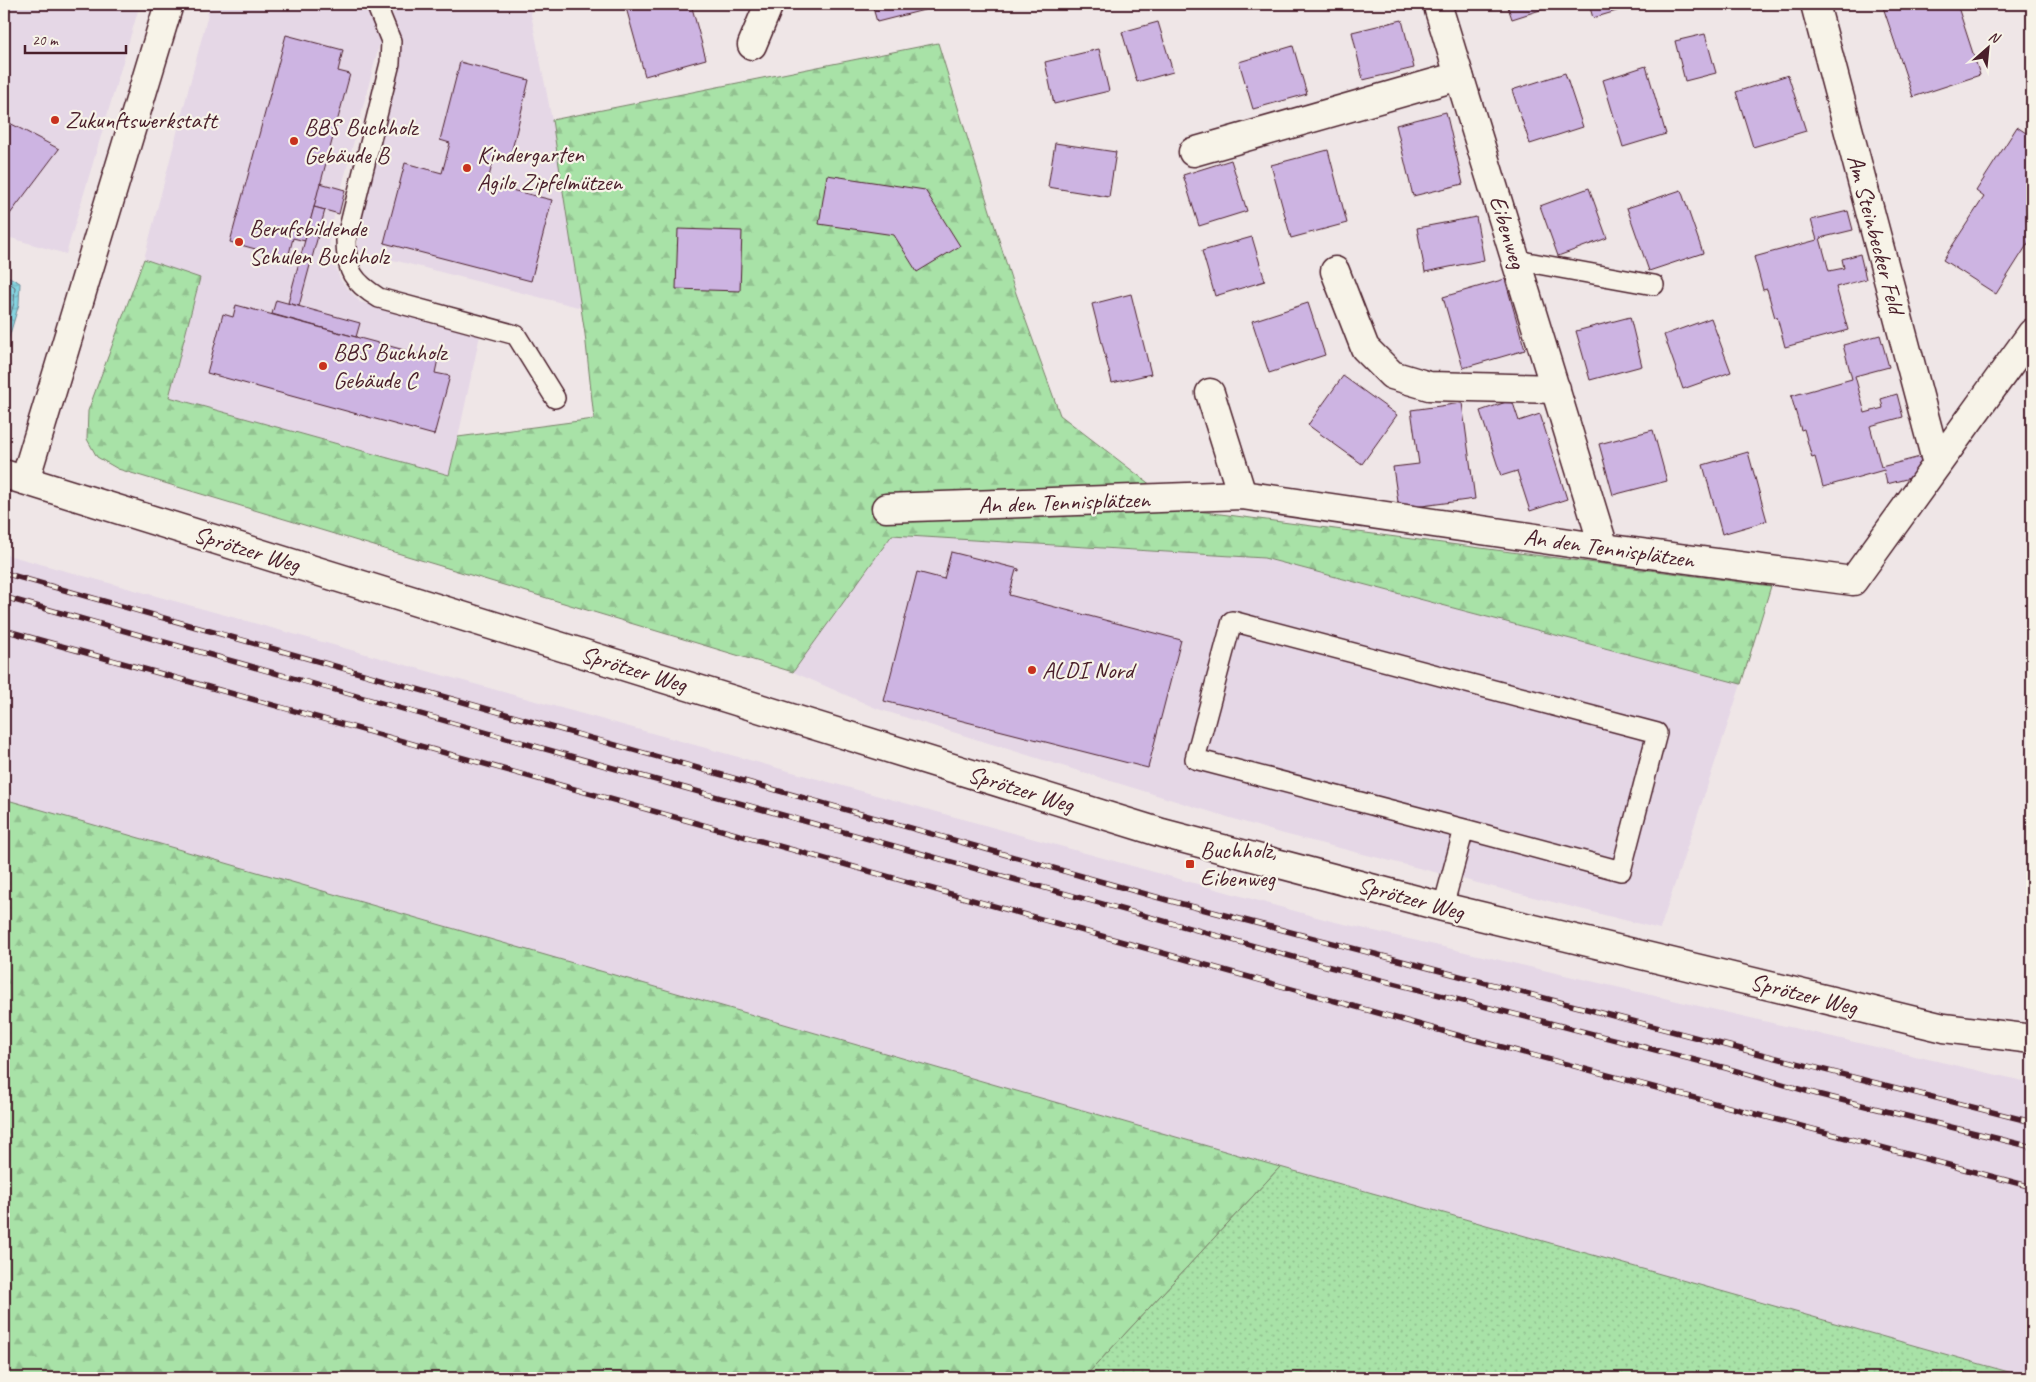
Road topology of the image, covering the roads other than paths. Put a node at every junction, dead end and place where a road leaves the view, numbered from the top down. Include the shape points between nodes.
1 (169, 4) edge
2 (376, 4) edge
3 (769, 4) edge
4 (1815, 4) edge
5 (1438, 10) dead end
6 (752, 45) dead end
7 (1459, 76) junction
8 (1193, 152) dead end
9 (1516, 260) junction
10 (1335, 272) dead end
11 (1654, 285) dead end
12 (2032, 333) edge
13 (1556, 389) junction
14 (1210, 393) dead end
15 (555, 398) dead end
16 (1931, 472) junction
17 (14, 477) edge
18 (1242, 495) junction
19 (886, 508) dead end
20 (1604, 548) junction
21 (1464, 829) junction
22 (1443, 907) junction
23 (2032, 1039) edge

1 - 17 street, Sprötzer Weg
2 - 15 lane via 391,41 390,63 346,240 346,258 352,273 362,288 379,298 516,335
3 - 6 street
4 - 16 street, Am Steinbecker Feld
5 - 7 street, Eibenweg
7 - 8 street
7 - 9 street, Eibenweg
9 - 11 lane
9 - 13 street, Eibenweg
10 - 13 street via 1365,348 1392,375 1429,386
12 - 16 street
13 - 20 street, Eibenweg
14 - 18 street
16 - 20 street, An den Tennisplätzen via 1853,582
17 - 22 street, Sprötzer Weg via 1162,833
18 - 19 street, An den Tennisplätzen
18 - 20 street, An den Tennisplätzen
21 - 21 lane via 1621,871 1657,733 1232,621 1195,759
21 - 22 lane
22 - 23 street, Sprötzer Weg via 1944,1028

